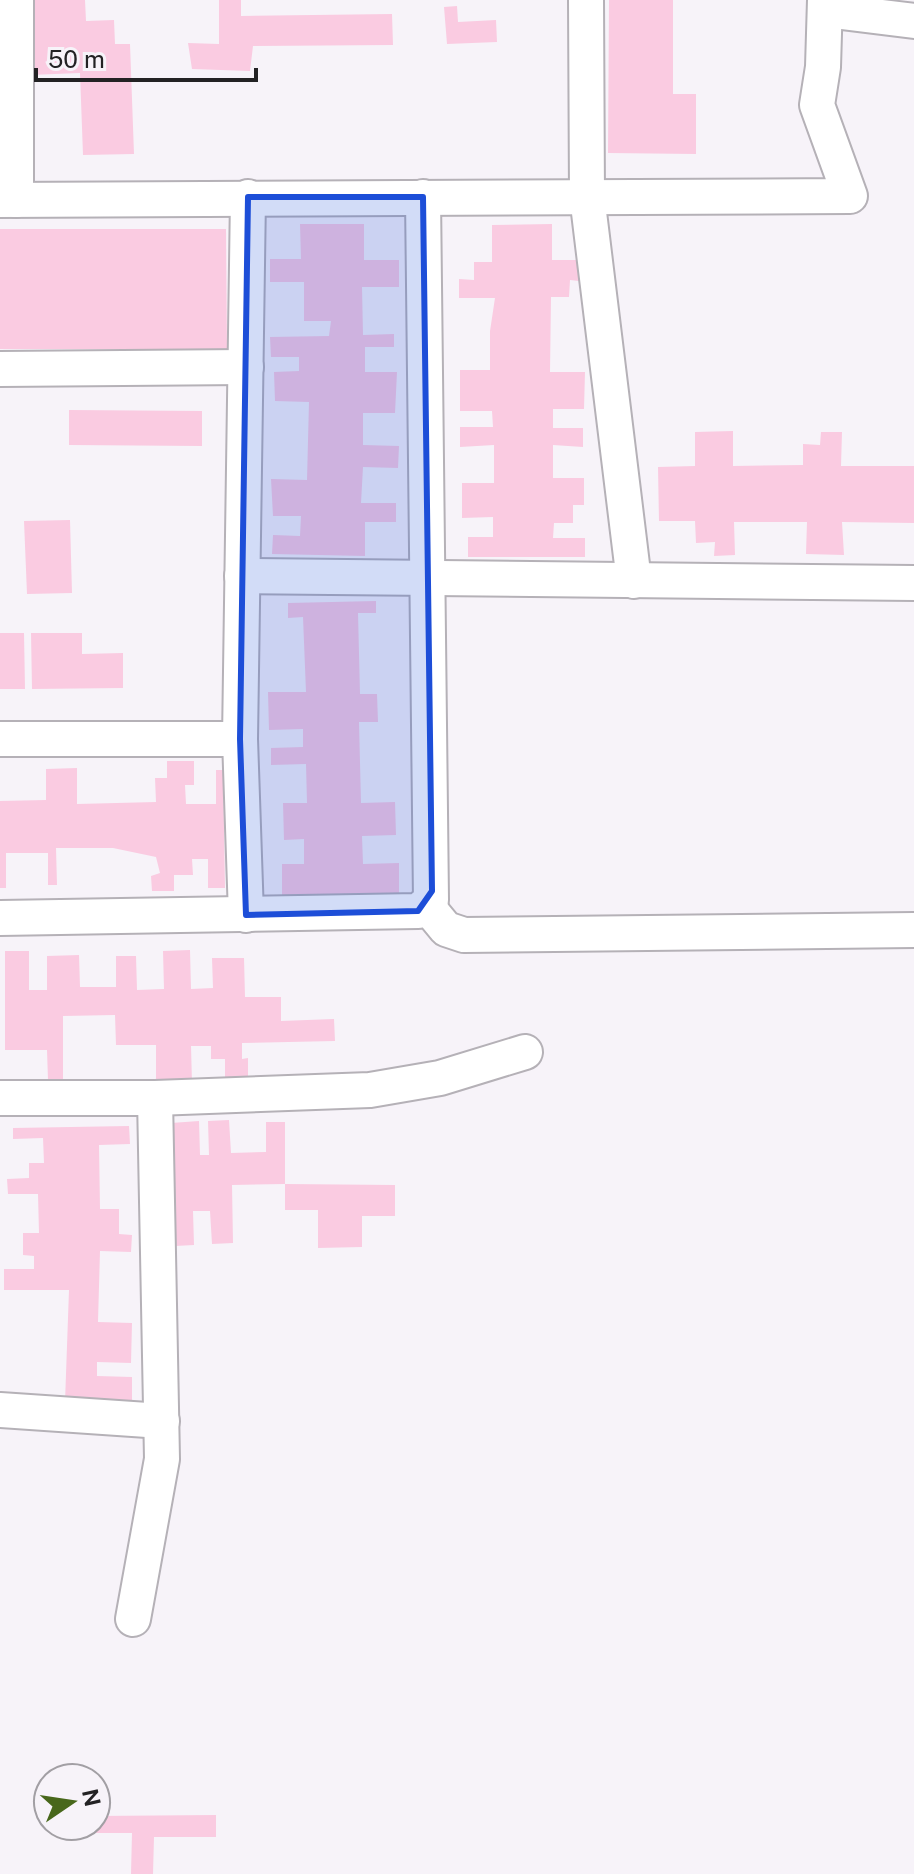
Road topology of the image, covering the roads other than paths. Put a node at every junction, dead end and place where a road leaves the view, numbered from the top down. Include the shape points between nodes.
1 (16, 0) edge
2 (586, 0) edge
3 (825, 5) edge
4 (914, 21) edge
5 (587, 196) junction
6 (248, 197) junction
7 (423, 197) junction
8 (8, 200) edge
9 (246, 367) junction
10 (0, 369) edge
11 (242, 576) junction
12 (425, 577) junction
13 (634, 581) junction
14 (914, 583) edge
15 (0, 739) edge
16 (240, 739) junction
17 (427, 906) junction
18 (246, 915) junction
19 (0, 918) edge
20 (914, 930) edge
21 (525, 1052) dead end
22 (0, 1098) edge
23 (155, 1098) junction
24 (0, 1410) edge
25 (162, 1421) junction
26 (133, 1619) dead end

1 - 8 street
2 - 5 street
3 - 4 street
3 - 5 street via 817,105 850,196
5 - 7 street
5 - 13 street
6 - 7 street
6 - 8 street
6 - 9 street
7 - 12 street
9 - 10 street
9 - 11 street
11 - 12 street
11 - 16 street
12 - 13 street
12 - 17 street via 432,891
13 - 14 street
15 - 16 street
16 - 18 street
17 - 18 street via 418,911
17 - 20 street via 446,929 464,935
18 - 19 street
21 - 23 street via 440,1078 370,1090
22 - 23 street
23 - 25 street
24 - 25 street
25 - 26 street via 162,1459

